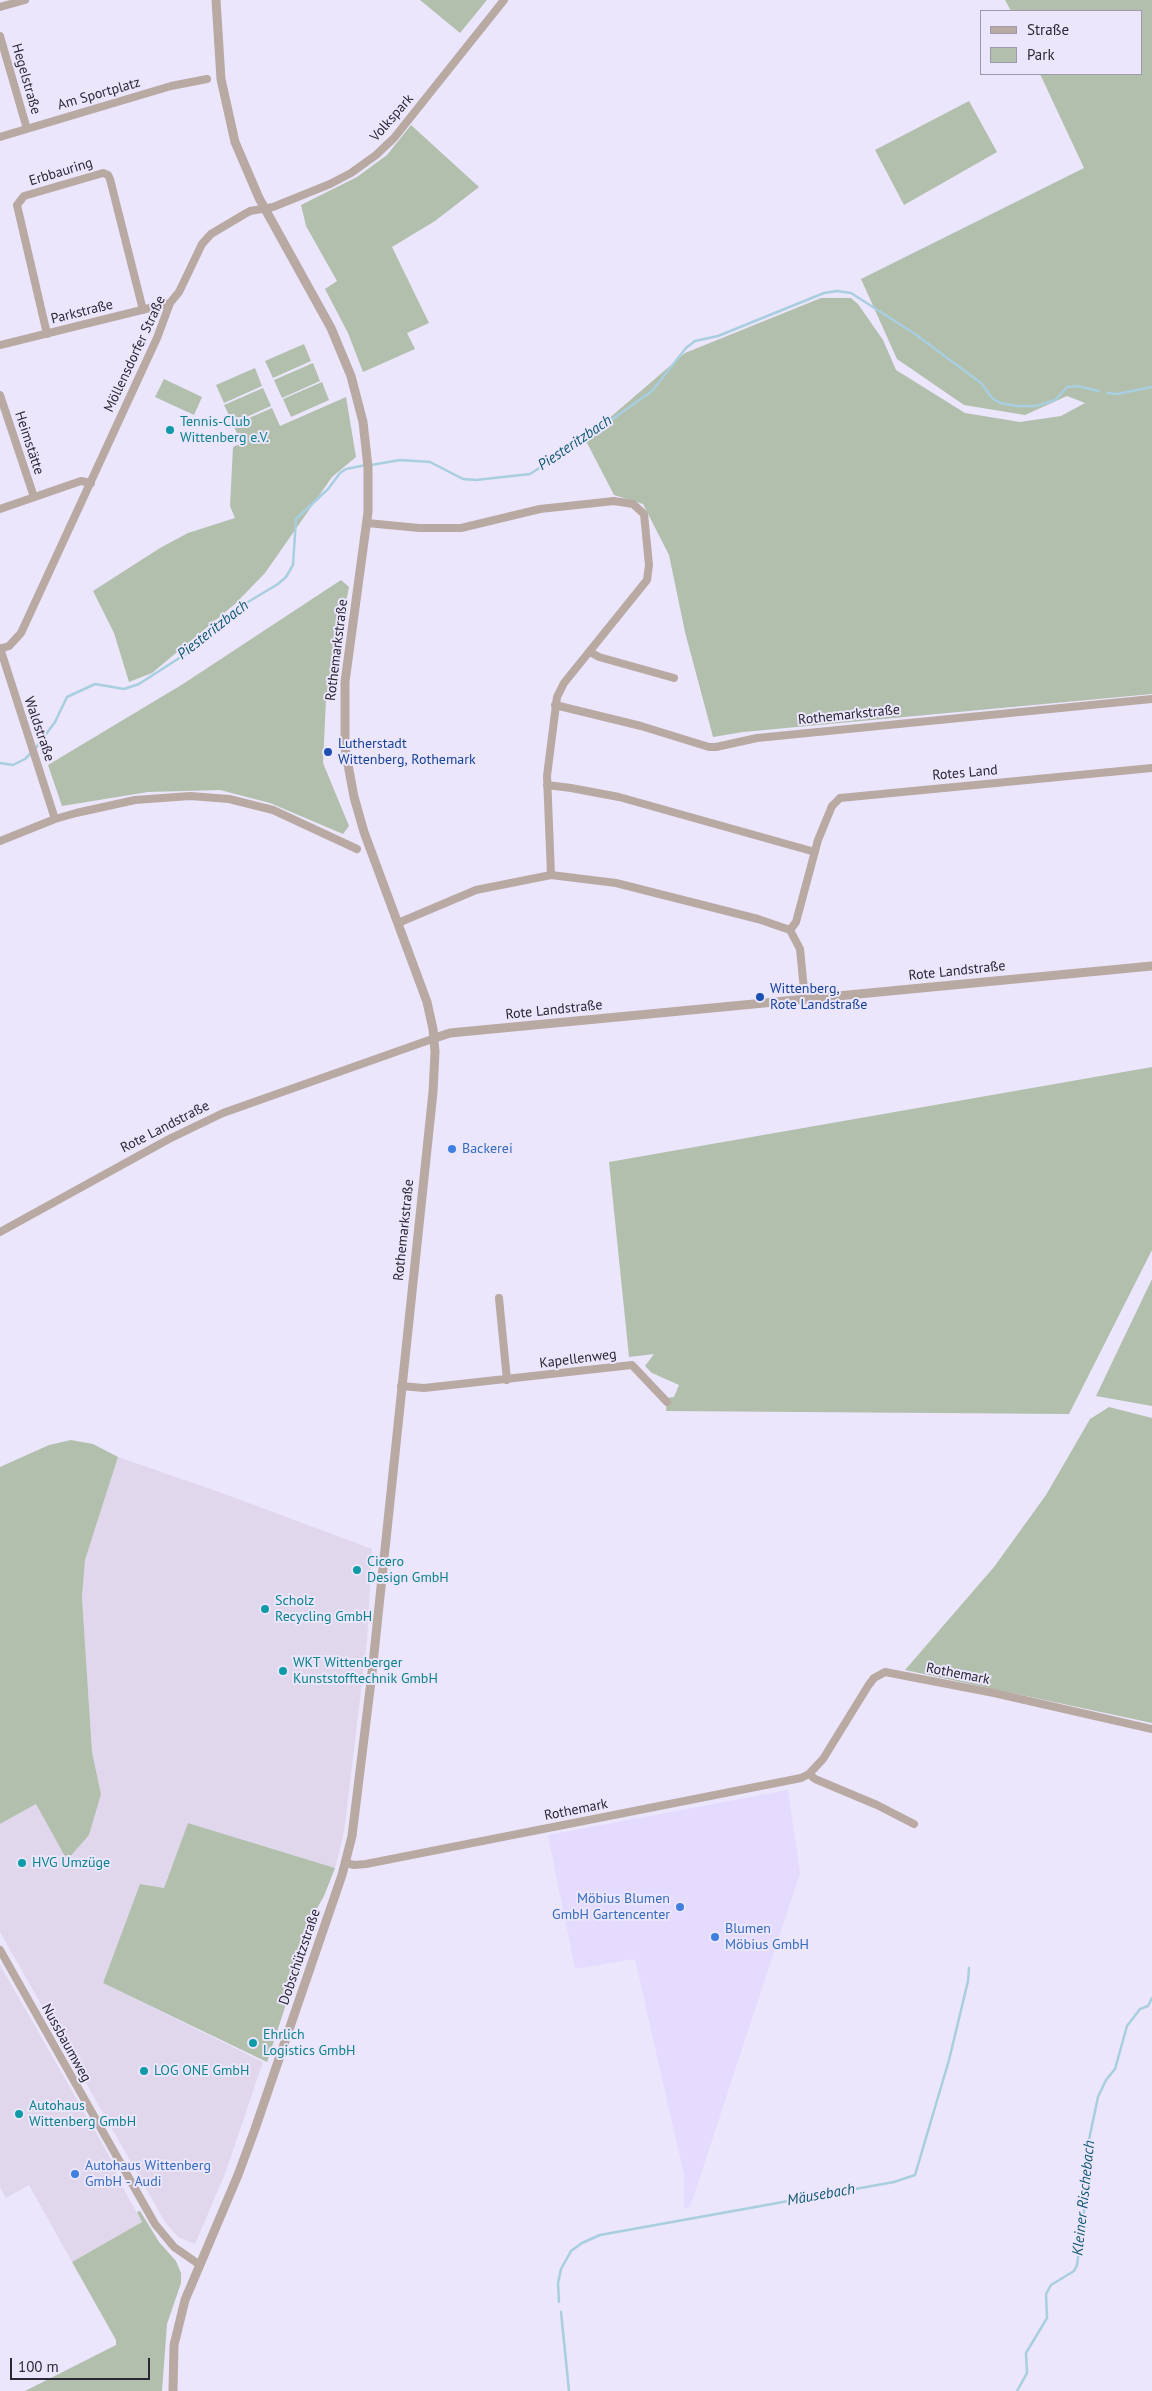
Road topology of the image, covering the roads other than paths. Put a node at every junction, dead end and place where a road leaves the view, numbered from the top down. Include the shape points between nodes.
1 (25, 0) edge
2 (216, 0) edge
3 (504, 0) edge
4 (0, 7) edge
5 (0, 36) edge
6 (206, 79) dead end
7 (27, 129) junction
8 (0, 137) edge
9 (264, 208) junction
10 (170, 303) junction
11 (143, 310) junction
12 (47, 334) junction
13 (0, 345) edge
14 (0, 396) edge
15 (91, 483) junction
16 (34, 497) junction
17 (0, 508) edge
18 (368, 523) junction
19 (0, 648) edge
20 (590, 652) junction
21 (3, 670) edge
22 (674, 678) dead end
23 (1152, 699) edge
24 (555, 705) junction
25 (1152, 768) edge
26 (547, 786) junction
27 (55, 819) junction
28 (0, 841) edge
29 (357, 849) dead end
30 (815, 852) junction
31 (551, 875) junction
32 (398, 923) junction
33 (790, 930) junction
34 (1152, 966) edge
35 (805, 1000) junction
36 (435, 1038) junction
37 (0, 1232) edge
38 (499, 1298) dead end
39 (507, 1380) junction
40 (401, 1386) junction
41 (667, 1402) dead end
42 (384, 1545) joint
43 (1152, 1729) edge
44 (809, 1774) junction
45 (914, 1824) dead end
46 (346, 1863) junction
47 (0, 1950) edge
48 (200, 2265) junction
49 (173, 2391) edge

1 - 4 street
2 - 9 street via 219,62 226,107 239,153
3 - 9 street, Volkspark via 385,147 340,179 274,207
5 - 7 street, Hegelstraße
6 - 7 street, Am Sportplatz
7 - 8 street, Am Sportplatz
9 - 10 street, Möllensdorfer Straße via 243,214 206,238 179,292
9 - 18 street, Rothemarkstraße via 324,313 339,345 360,407 368,455
10 - 11 street, Parkstraße
10 - 15 street, Möllensdorfer Straße
11 - 12 street, Parkstraße
11 - 12 street, Erbbauring via 110,179 103,173 24,196 17,205
12 - 13 street, Parkstraße
14 - 16 street, Heimstätte
15 - 16 street, Heimstätte via 81,481
15 - 19 street, Möllensdorfer Straße via 21,633 9,646
16 - 17 street, Heimstätte
18 - 20 street via 461,528 540,508 614,501 633,504 644,514 649,573 643,586
18 - 32 street, Rothemarkstraße via 345,682 345,748 358,814
19 - 21 street, Waldstraße
20 - 22 street
20 - 24 street via 564,683
21 - 27 street, Waldstraße
23 - 24 street, Rothemarkstraße via 756,738 709,747
24 - 26 street
25 - 30 street, Rotes Land via 845,797 832,806
26 - 30 street via 619,797
26 - 31 street
27 - 28 street
27 - 29 street via 156,797 212,797 283,813
30 - 33 street, Rotes Land via 796,922
31 - 32 street via 476,890
31 - 33 street via 616,883
32 - 36 street, Rothemarkstraße via 427,1002
33 - 35 street via 800,949
34 - 35 street, Rote Landstraße
35 - 36 street, Rote Landstraße via 450,1033
36 - 37 street, Rote Landstraße via 223,1112
36 - 40 street, Rothemarkstraße via 433,1092
38 - 39 street
39 - 40 street, Kapellenweg via 424,1388
39 - 41 street, Kapellenweg via 632,1365
40 - 42 street, Rothemarkstraße
42 - 46 street, Dobschützstraße via 355,1819
43 - 44 street, Rothemark via 885,1672 868,1686 829,1751
44 - 45 street
44 - 46 street, Rothemark via 366,1864
46 - 48 street, Dobschützstraße via 248,2148
47 - 48 street, Nussbaumweg via 155,2224 174,2248
48 - 49 street, Dobschützstraße via 176,2332

